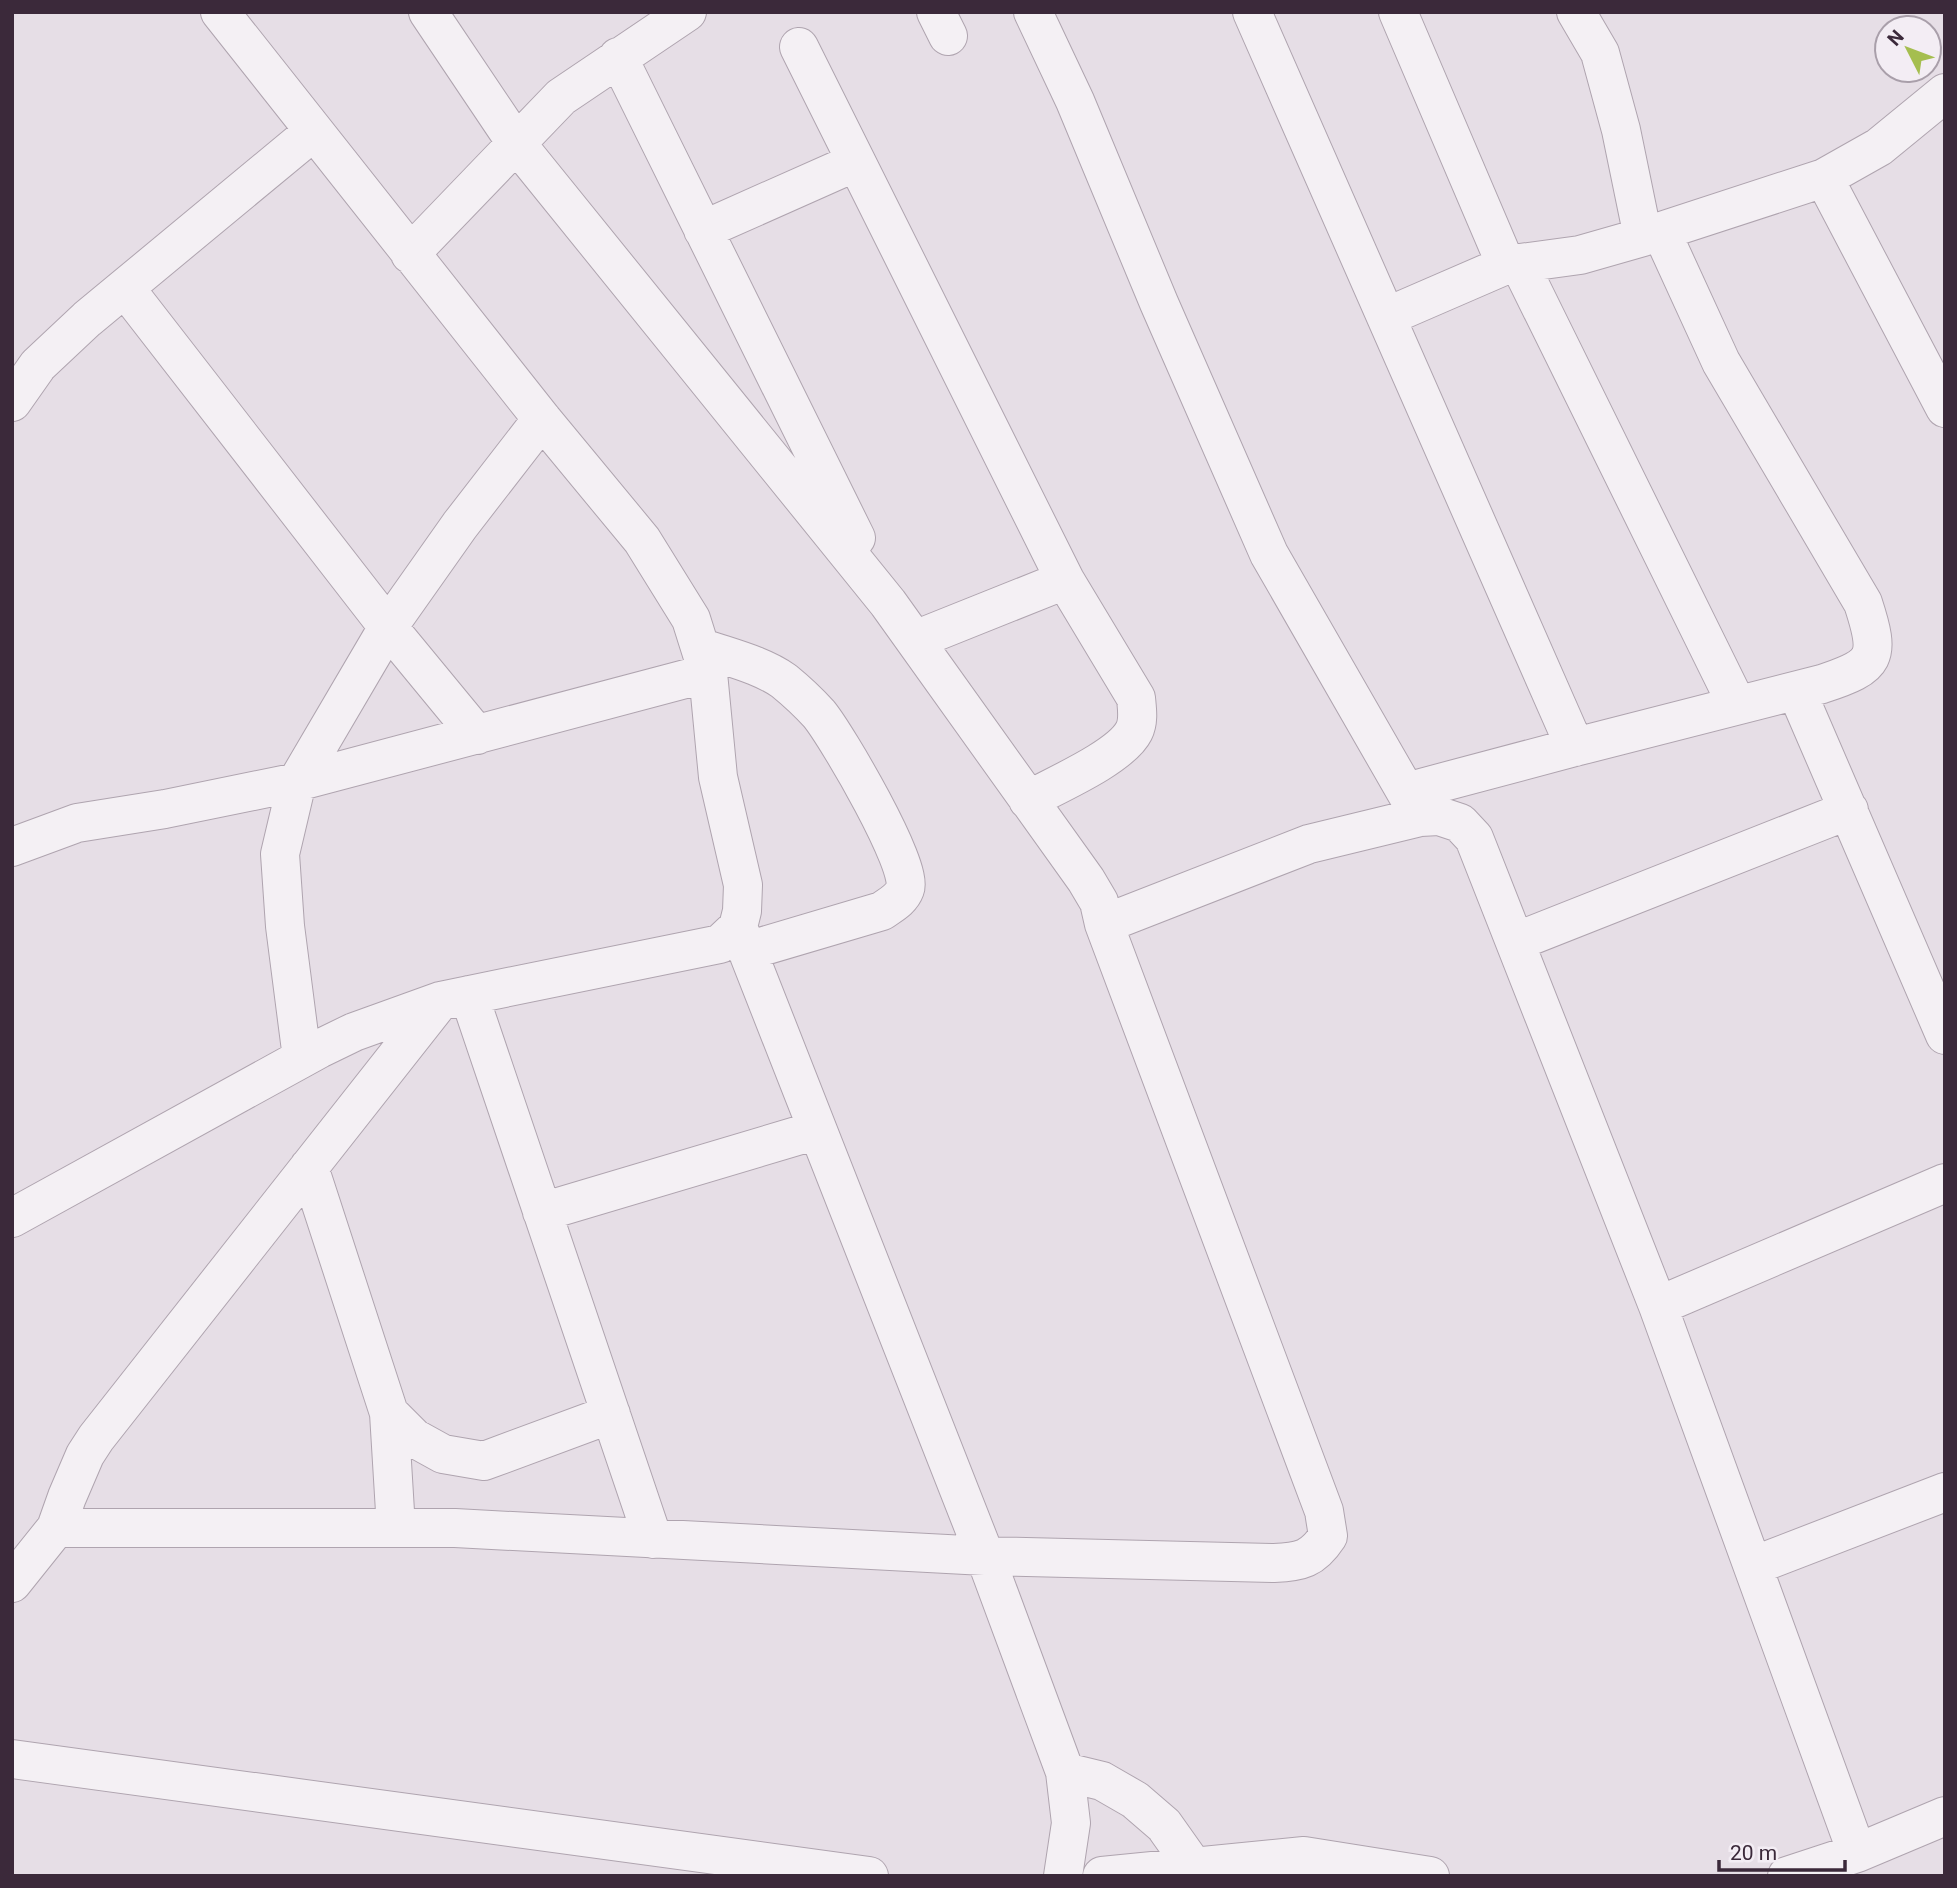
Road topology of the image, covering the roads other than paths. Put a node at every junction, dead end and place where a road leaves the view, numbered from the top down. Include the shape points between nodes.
1 (220, 12) edge
2 (687, 12) edge
3 (1033, 12) edge
4 (1252, 12) edge
5 (1398, 12) edge
6 (1576, 12) edge
7 (444, 18) edge
8 (799, 47) dead end
9 (618, 57) junction
10 (1945, 93) edge
11 (314, 131) junction
12 (516, 143) junction
13 (856, 162) junction
14 (1824, 178) junction
15 (703, 230) junction
16 (1652, 234) junction
17 (410, 254) junction
18 (1512, 264) junction
19 (125, 288) junction
20 (1386, 317) junction
21 (12, 402) edge
22 (1945, 408) edge
23 (542, 419) junction
24 (1065, 580) junction
25 (888, 603) junction
26 (388, 627) junction
27 (915, 640) junction
28 (704, 660) junction
29 (1797, 692) junction
30 (1737, 705) junction
31 (477, 734) junction
32 (1575, 747) junction
33 (297, 782) junction
34 (1028, 800) junction
35 (1413, 804) junction
36 (1849, 810) junction
37 (12, 847) edge
38 (1104, 924) junction
39 (742, 939) junction
40 (1515, 942) junction
41 (454, 998) junction
42 (1945, 1035) edge
43 (302, 1058) junction
44 (817, 1130) junction
45 (309, 1167) junction
46 (1945, 1183) edge
47 (542, 1212) junction
48 (12, 1218) edge
49 (1658, 1306) junction
50 (389, 1413) junction
51 (611, 1414) junction
52 (1945, 1492) edge
53 (56, 1528) junction
54 (396, 1528) junction
55 (653, 1539) junction
56 (985, 1556) junction
57 (1753, 1566) junction
58 (12, 1583) edge
59 (12, 1759) edge
60 (1065, 1772) junction
61 (1945, 1816) edge
62 (1857, 1853) junction
63 (682, 1863) edge
64 (1193, 1867) junction
65 (869, 1876) edge
66 (1063, 1876) edge
67 (1102, 1876) edge
68 (1430, 1876) edge
69 (1787, 1876) edge

1 - 11 street
2 - 9 street
3 - 35 street via 1269,554
4 - 20 street
5 - 18 street
6 - 16 street via 1600,53
7 - 12 street
8 - 13 street
9 - 12 street via 561,97
9 - 15 street
10 - 14 street via 1879,148
11 - 17 street
11 - 19 street
12 - 17 street
12 - 25 street
13 - 15 street
13 - 24 street
14 - 16 street
14 - 22 street
15 - 25 street
16 - 18 street via 1580,255
16 - 29 street via 1721,362 1863,603 1873,634 1873,652 1864,666
17 - 23 street
18 - 20 street
18 - 30 street
19 - 21 street via 38,365
19 - 26 street
20 - 32 street
23 - 26 street
23 - 28 street via 642,540 691,619
24 - 27 street
24 - 34 street via 1136,698 1138,712 1135,729 1115,752
25 - 27 street
26 - 31 street
26 - 33 street
27 - 34 street
28 - 31 street
28 - 39 street via 718,777 743,884
28 - 39 street via 746,663 783,681 818,714 846,755 905,874 905,888 897,901 882,911
29 - 30 street
29 - 36 street
30 - 32 street
31 - 33 street
32 - 35 street
33 - 37 street via 77,823
33 - 43 street via 280,854
34 - 38 street via 1086,880 1099,902
35 - 38 street
35 - 40 street via 1460,824 1474,838
36 - 40 street
36 - 42 street
38 - 56 street via 1324,1511 1328,1536 1319,1550 1298,1562
39 - 41 street
39 - 44 street
40 - 49 street
41 - 43 street via 354,1032
41 - 45 street
41 - 47 street
43 - 48 street
44 - 47 street
44 - 56 street
45 - 50 street
45 - 53 street via 96,1438
46 - 49 street
47 - 51 street
49 - 57 street
50 - 51 street via 414,1437 443,1454 484,1461
50 - 54 street
51 - 55 street
52 - 57 street
53 - 54 street
53 - 58 street
54 - 55 street
55 - 56 street
56 - 60 street
57 - 62 street
59 - 63 street
60 - 64 street via 1102,1781 1135,1800 1164,1825
60 - 66 street via 1071,1823
61 - 62 street
62 - 69 street
63 - 65 street
64 - 67 street
64 - 68 street via 1304,1856

